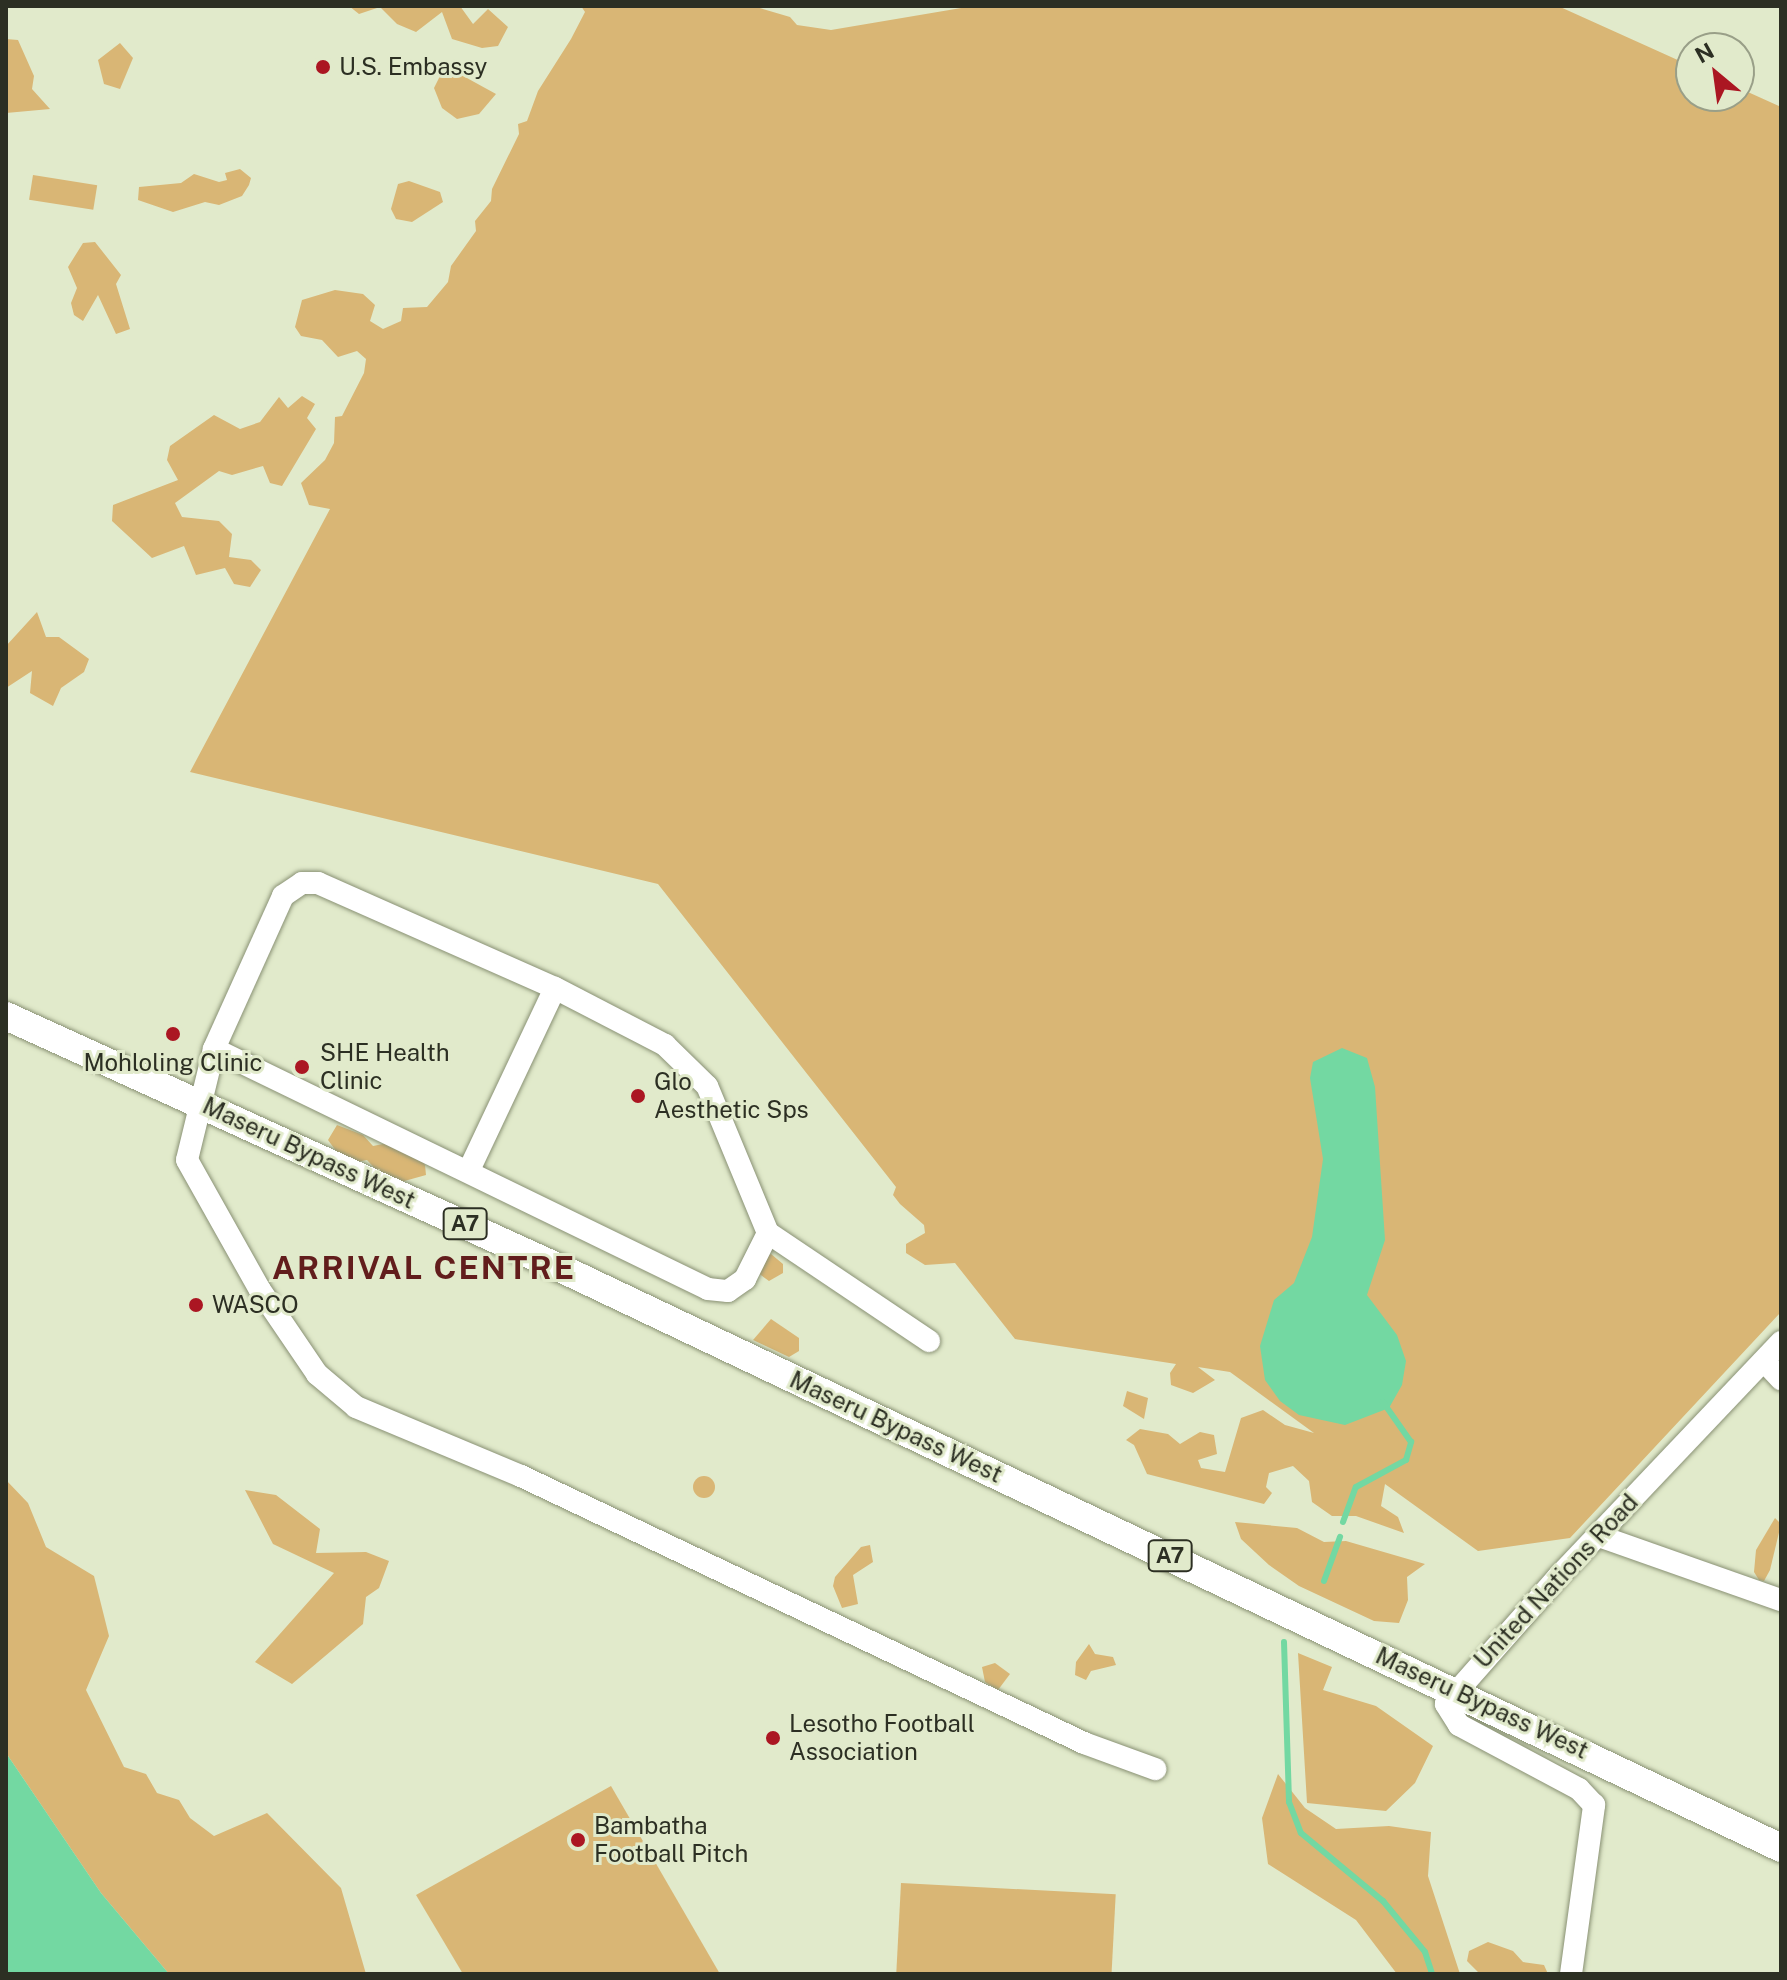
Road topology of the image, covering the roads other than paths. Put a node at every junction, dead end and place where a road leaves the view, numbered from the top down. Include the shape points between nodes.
1 (555, 988) junction
2 (6, 1016) edge
3 (214, 1049) junction
4 (198, 1102) junction
5 (469, 1170) junction
6 (768, 1233) junction
7 (929, 1341) dead end
8 (1781, 1342) edge
9 (1764, 1361) junction
10 (1781, 1379) edge
11 (1599, 1536) junction
12 (1781, 1600) edge
13 (1453, 1691) junction
14 (1155, 1769) dead end
15 (1781, 1848) edge
16 (1571, 1974) edge

1 - 3 street via 318,883 302,883 283,896
1 - 5 street
1 - 6 street via 665,1045 707,1086
2 - 4 main road, Maseru Bypass West / A7
3 - 4 street
3 - 5 street
4 - 13 main road, Maseru Bypass West / A7
4 - 14 street via 187,1160 260,1290 317,1374 356,1407 784,1597 934,1675 1084,1743
5 - 6 street via 708,1289 728,1291 745,1279
6 - 7 street
8 - 9 street, United Nations Road
9 - 10 street
9 - 11 street, United Nations Road
11 - 12 street
11 - 13 street, United Nations Road
13 - 15 main road, Maseru Bypass West / A7
13 - 16 street via 1446,1704 1459,1725 1579,1789 1594,1805

